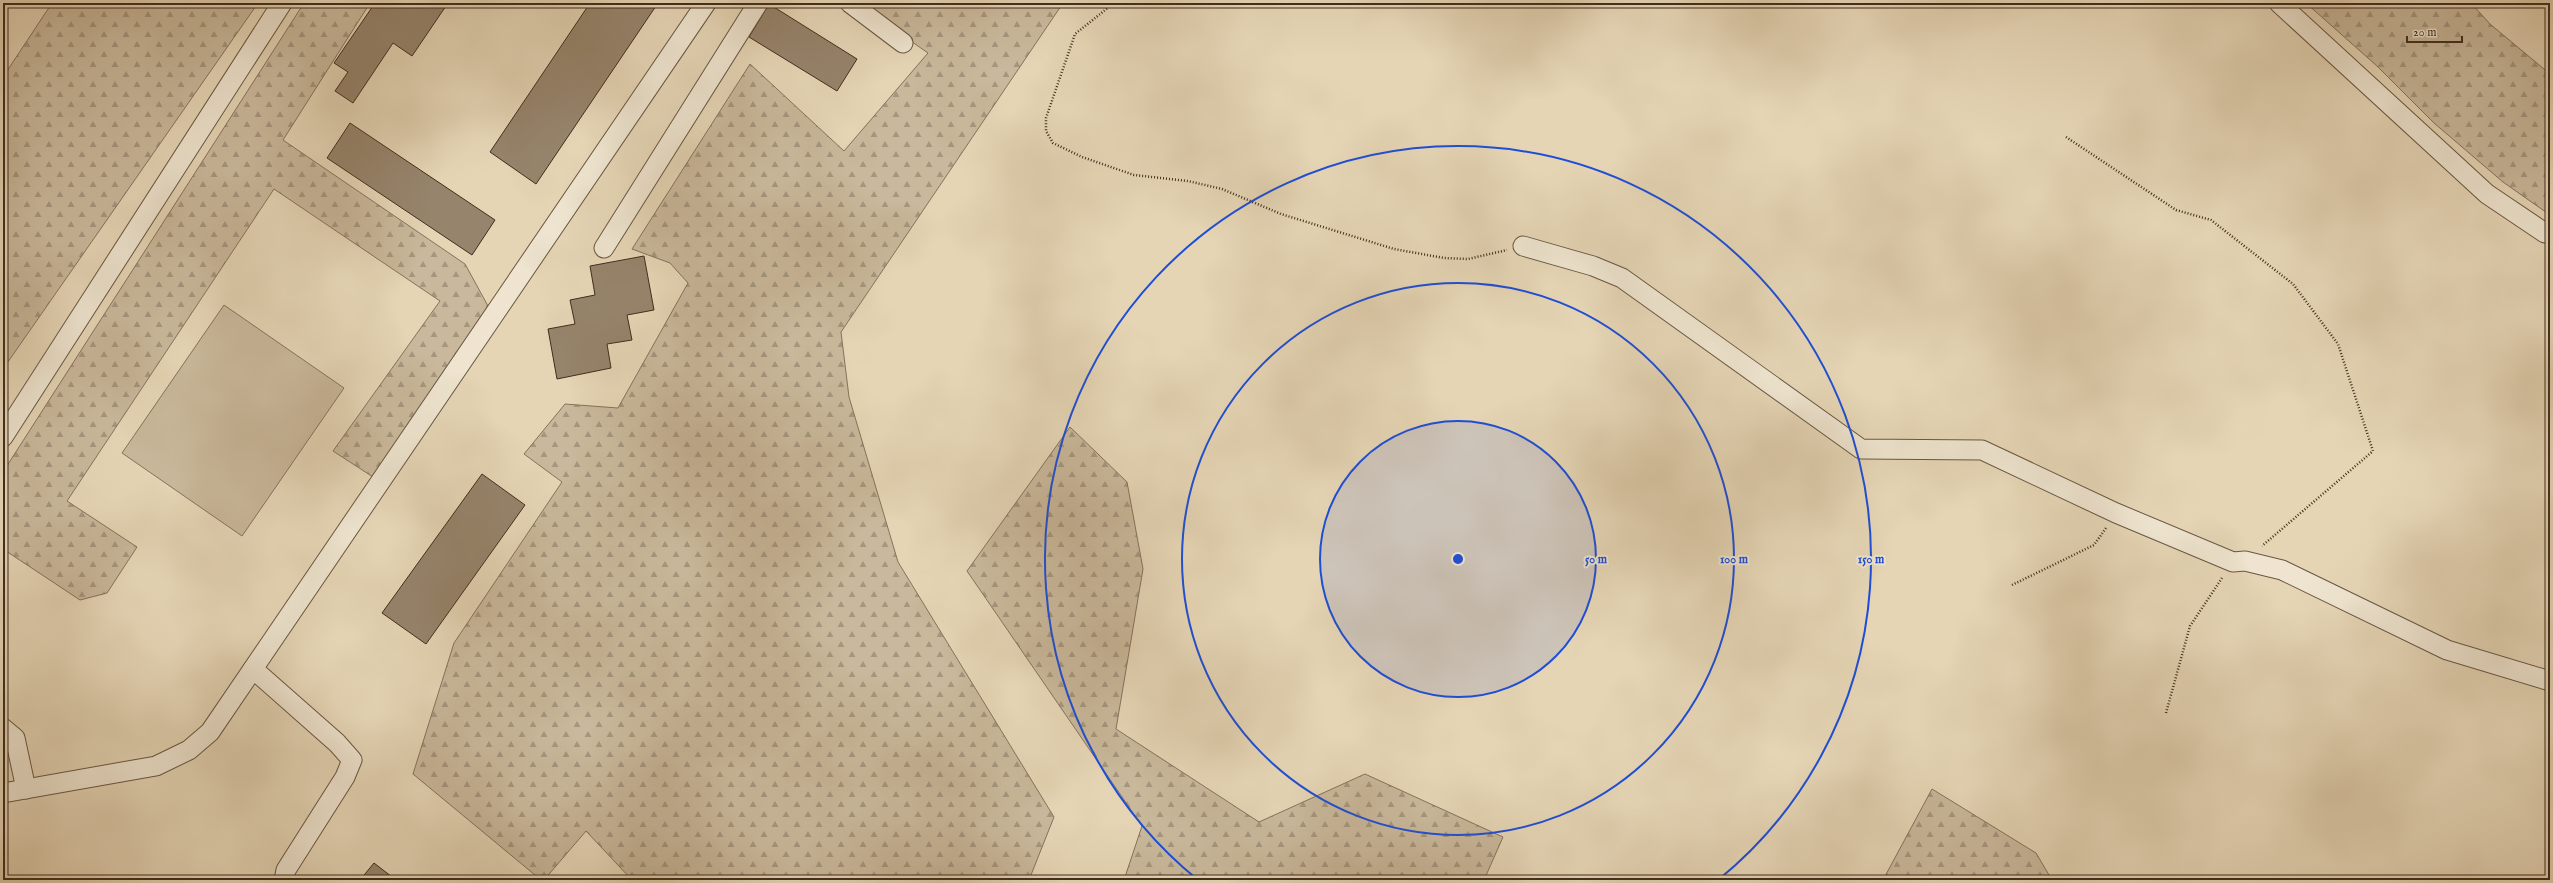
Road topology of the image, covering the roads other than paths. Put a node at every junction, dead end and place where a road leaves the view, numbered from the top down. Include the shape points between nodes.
1 (282, 3) edge
2 (706, 3) edge
3 (758, 3) edge
4 (850, 3) edge
5 (2279, 3) edge
6 (903, 43) dead end
7 (2550, 233) edge
8 (1523, 246) road end
9 (604, 248) dead end
10 (3, 437) edge
11 (253, 669) junction
12 (2550, 681) edge
13 (3, 728) edge
14 (26, 789) junction
15 (3, 793) edge
16 (284, 880) edge

1 - 10 street
2 - 11 street
3 - 9 street
4 - 6 street
5 - 7 street via 2487,194 2545,233
8 - 12 street via 1593,266 1622,278 1861,449 1982,450 2116,513 2239,562 2282,570 2447,650
11 - 14 street via 210,732 189,750 156,766
11 - 16 street via 337,743 352,760 345,777 286,870
13 - 14 street via 15,738
14 - 15 street

